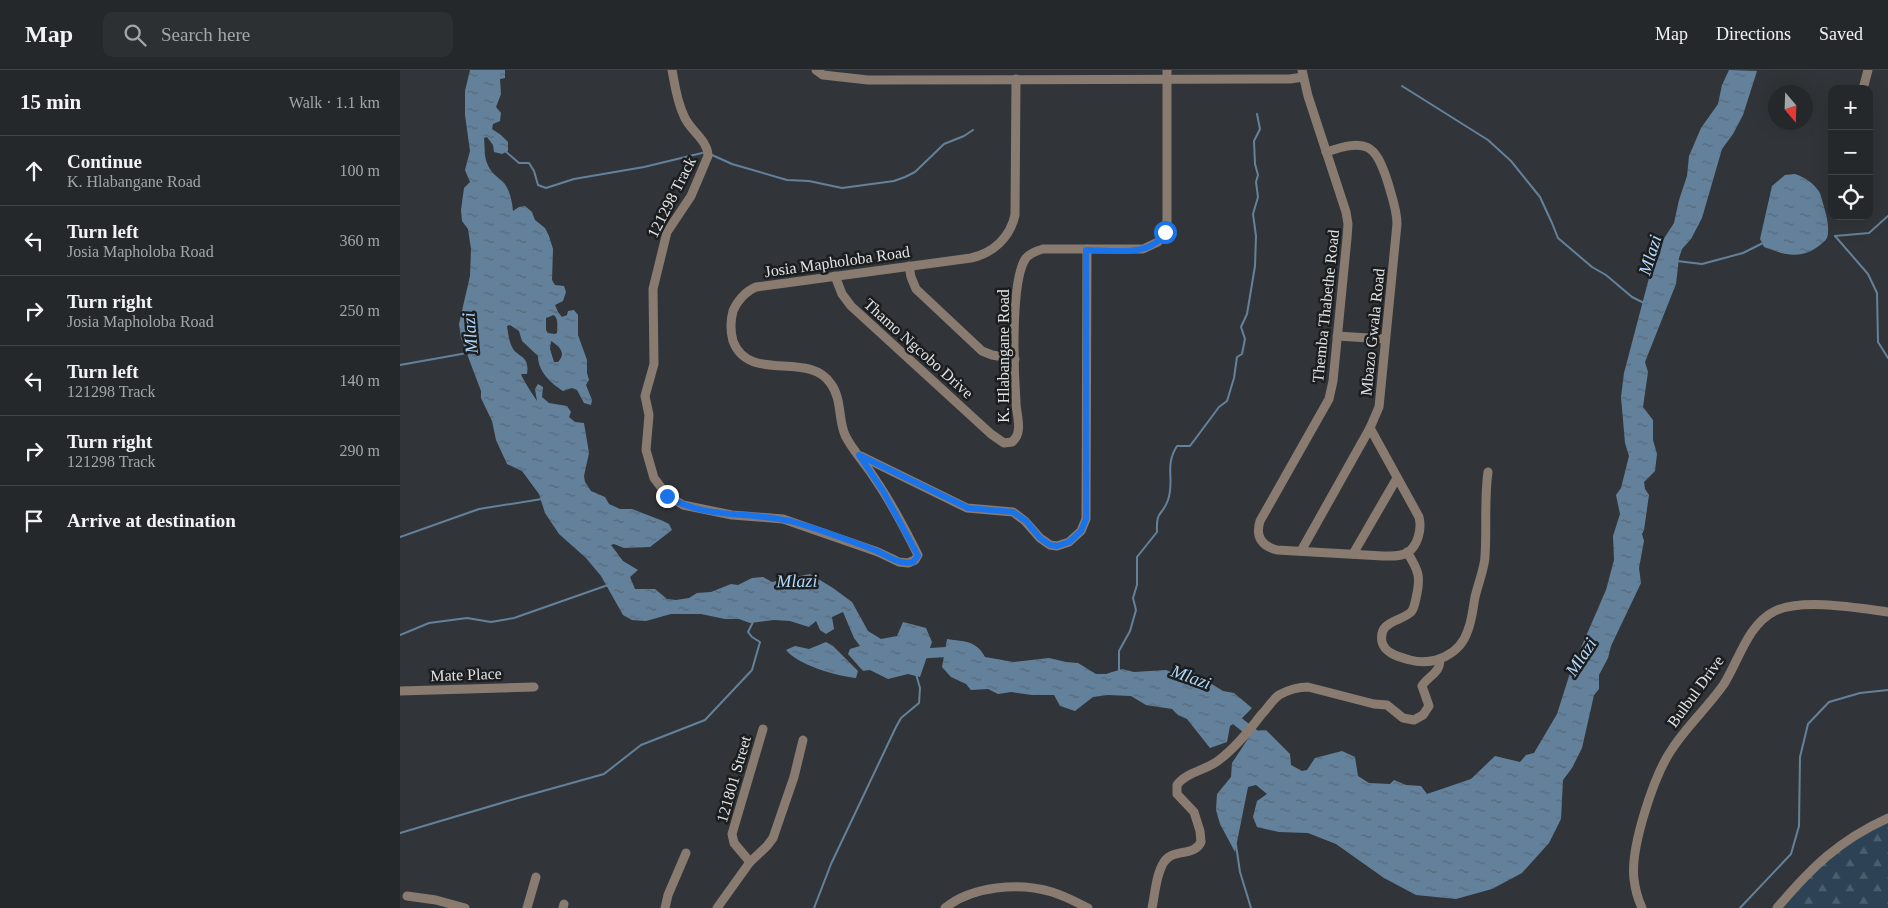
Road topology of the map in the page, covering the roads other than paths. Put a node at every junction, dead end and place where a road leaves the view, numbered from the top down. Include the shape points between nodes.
1 (672, 70) edge
2 (816, 70) edge
3 (1868, 70) edge
4 (989, 74) edge
5 (1167, 74) edge
6 (1303, 74) edge
7 (1016, 79) junction
8 (1864, 85) edge
9 (1326, 152) junction
10 (1086, 250) junction
11 (909, 266) junction
12 (835, 276) junction
13 (1337, 336) junction
14 (1385, 339) junction
15 (1015, 359) junction
16 (1370, 428) junction
17 (1017, 436) joint
18 (859, 455) junction
19 (1488, 472) dead end
20 (1397, 478) junction
21 (1301, 550) junction
22 (1407, 552) junction
23 (1353, 554) junction
24 (1888, 612) edge
25 (1440, 660) junction
26 (534, 687) dead end
27 (400, 691) edge
28 (763, 729) dead end
29 (803, 740) dead end
30 (1888, 818) edge
31 (686, 853) dead end
32 (750, 862) junction
33 (536, 876) dead end
34 (408, 896) dead end
35 (465, 908) edge
36 (527, 908) edge
37 (665, 908) edge
38 (717, 908) edge
39 (945, 908) edge
40 (1088, 908) edge
41 (1152, 908) edge
42 (1642, 908) edge
43 (1777, 908) edge

1 - 18 street, 121298 Track via 684,116 702,140 708,156 691,196 667,232 653,289 654,364 645,396 649,415 646,450 654,478 667,496 683,505 725,514 783,519 899,562 913,562 918,556 915,550
2 - 4 street via 823,75 868,80
3 - 8 street
4 - 7 street
5 - 6 street via 1290,79
5 - 7 street
5 - 10 street, K. Hlabangane Road via 1165,232 1158,242 1143,249
6 - 9 street, Themba Thabethe Road
7 - 11 street, Josia Mapholoba Road via 1016,194 1010,230 996,247 982,255
9 - 13 street, Themba Thabethe Road via 1348,221
9 - 14 street, Mbazo Gwala Road via 1347,145 1360,145 1369,148 1381,161 1398,224
10 - 15 street, K. Hlabangane Road via 1043,249 1026,258 1015,300
10 - 18 street, Josia Mapholoba Road via 1086,519 1078,535 1062,545 1050,545 1013,512 968,508
11 - 12 street, Josia Mapholoba Road
11 - 15 street via 916,289 982,351
12 - 17 street, Thamo Ngcobo Drive via 847,302 991,434 1006,443
12 - 18 street, Josia Mapholoba Road via 751,289 735,307 730,331 740,352 752,361 806,368 826,377 836,395 845,435
13 - 14 street
13 - 21 street, Themba Thabethe Road via 1329,399 1270,500 1258,528 1259,538 1266,546 1277,550
14 - 16 street, Mbazo Gwala Road via 1379,407
15 - 17 street, K. Hlabangane Road
16 - 20 street
16 - 21 street, Mbazo Gwala Road
19 - 25 street via 1485,558 1468,629 1456,650
20 - 22 street via 1420,522 1418,537
20 - 23 street
21 - 23 street, Themba Thabethe Road
22 - 23 street, Themba Thabethe Road via 1392,556
22 - 25 street via 1419,573 1415,605 1409,614 1387,625 1382,634 1383,644 1390,653 1409,659 1424,662
24 - 42 street, Bulbul Drive via 1794,606 1765,617 1747,640 1723,685 1679,738 1662,765 1648,804 1634,862 1634,878
25 - 41 street via 1439,668 1422,686 1429,706 1417,719 1403,718 1387,705 1303,687 1280,694 1273,700 1213,765 1177,785 1176,794 1192,809 1197,819 1201,842 1194,850 1176,853 1165,860
26 - 27 street, Mate Place
28 - 32 street, 121801 Street via 732,834 734,843
29 - 32 street via 778,828 767,846
30 - 43 street via 1836,847
31 - 37 street
32 - 38 street
33 - 36 street
34 - 35 street
39 - 40 street via 973,893 1013,888 1051,892

